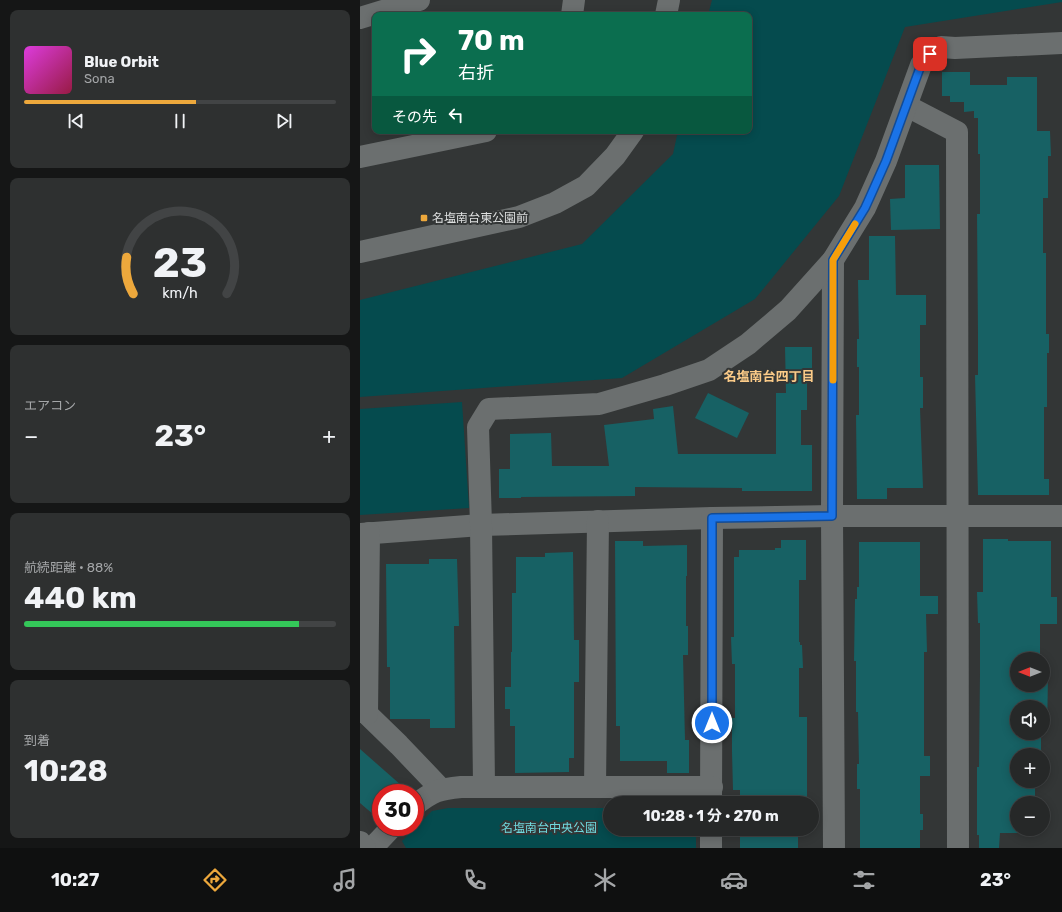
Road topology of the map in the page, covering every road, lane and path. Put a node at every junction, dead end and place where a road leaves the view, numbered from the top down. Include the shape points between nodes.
1 (418, 0) edge
2 (574, 0) edge
3 (669, 0) edge
4 (379, 12) edge
5 (572, 12) edge
6 (667, 12) edge
7 (372, 14) edge
8 (360, 18) edge
9 (1062, 43) edge
10 (907, 106) junction
11 (471, 134) edge
12 (631, 134) edge
13 (360, 157) edge
14 (360, 252) edge
15 (833, 260) junction
16 (832, 516) junction
17 (958, 516) junction
18 (1062, 516) edge
19 (712, 518) junction
20 (598, 521) junction
21 (481, 525) junction
22 (364, 534) edge
23 (364, 712) edge
24 (484, 786) junction
25 (595, 787) junction
26 (441, 789) junction
27 (712, 795) edge
28 (424, 798) edge
29 (383, 836) edge
30 (711, 836) edge
31 (360, 842) edge
32 (365, 848) edge
33 (372, 848) edge
34 (711, 848) edge
35 (834, 848) edge
36 (958, 848) edge

1 - 4 street
2 - 5 street
3 - 6 street
7 - 8 street
9 - 10 street via 941,47 930,54 921,65
10 - 15 street via 865,208
10 - 17 street via 957,132
11 - 13 street
12 - 14 street via 615,156 586,186 555,203 519,217
15 - 16 street
15 - 21 street via 788,310 748,344 710,370 599,404 488,409 478,427
16 - 17 street
16 - 19 street
16 - 35 street
17 - 18 street
17 - 36 street
19 - 20 street
19 - 27 street
20 - 21 street
20 - 25 street
21 - 22 street
21 - 24 street
22 - 23 street
23 - 26 street
24 - 25 street
24 - 26 street
25 - 27 street
26 - 28 street
29 - 33 street
30 - 34 street
31 - 32 street

